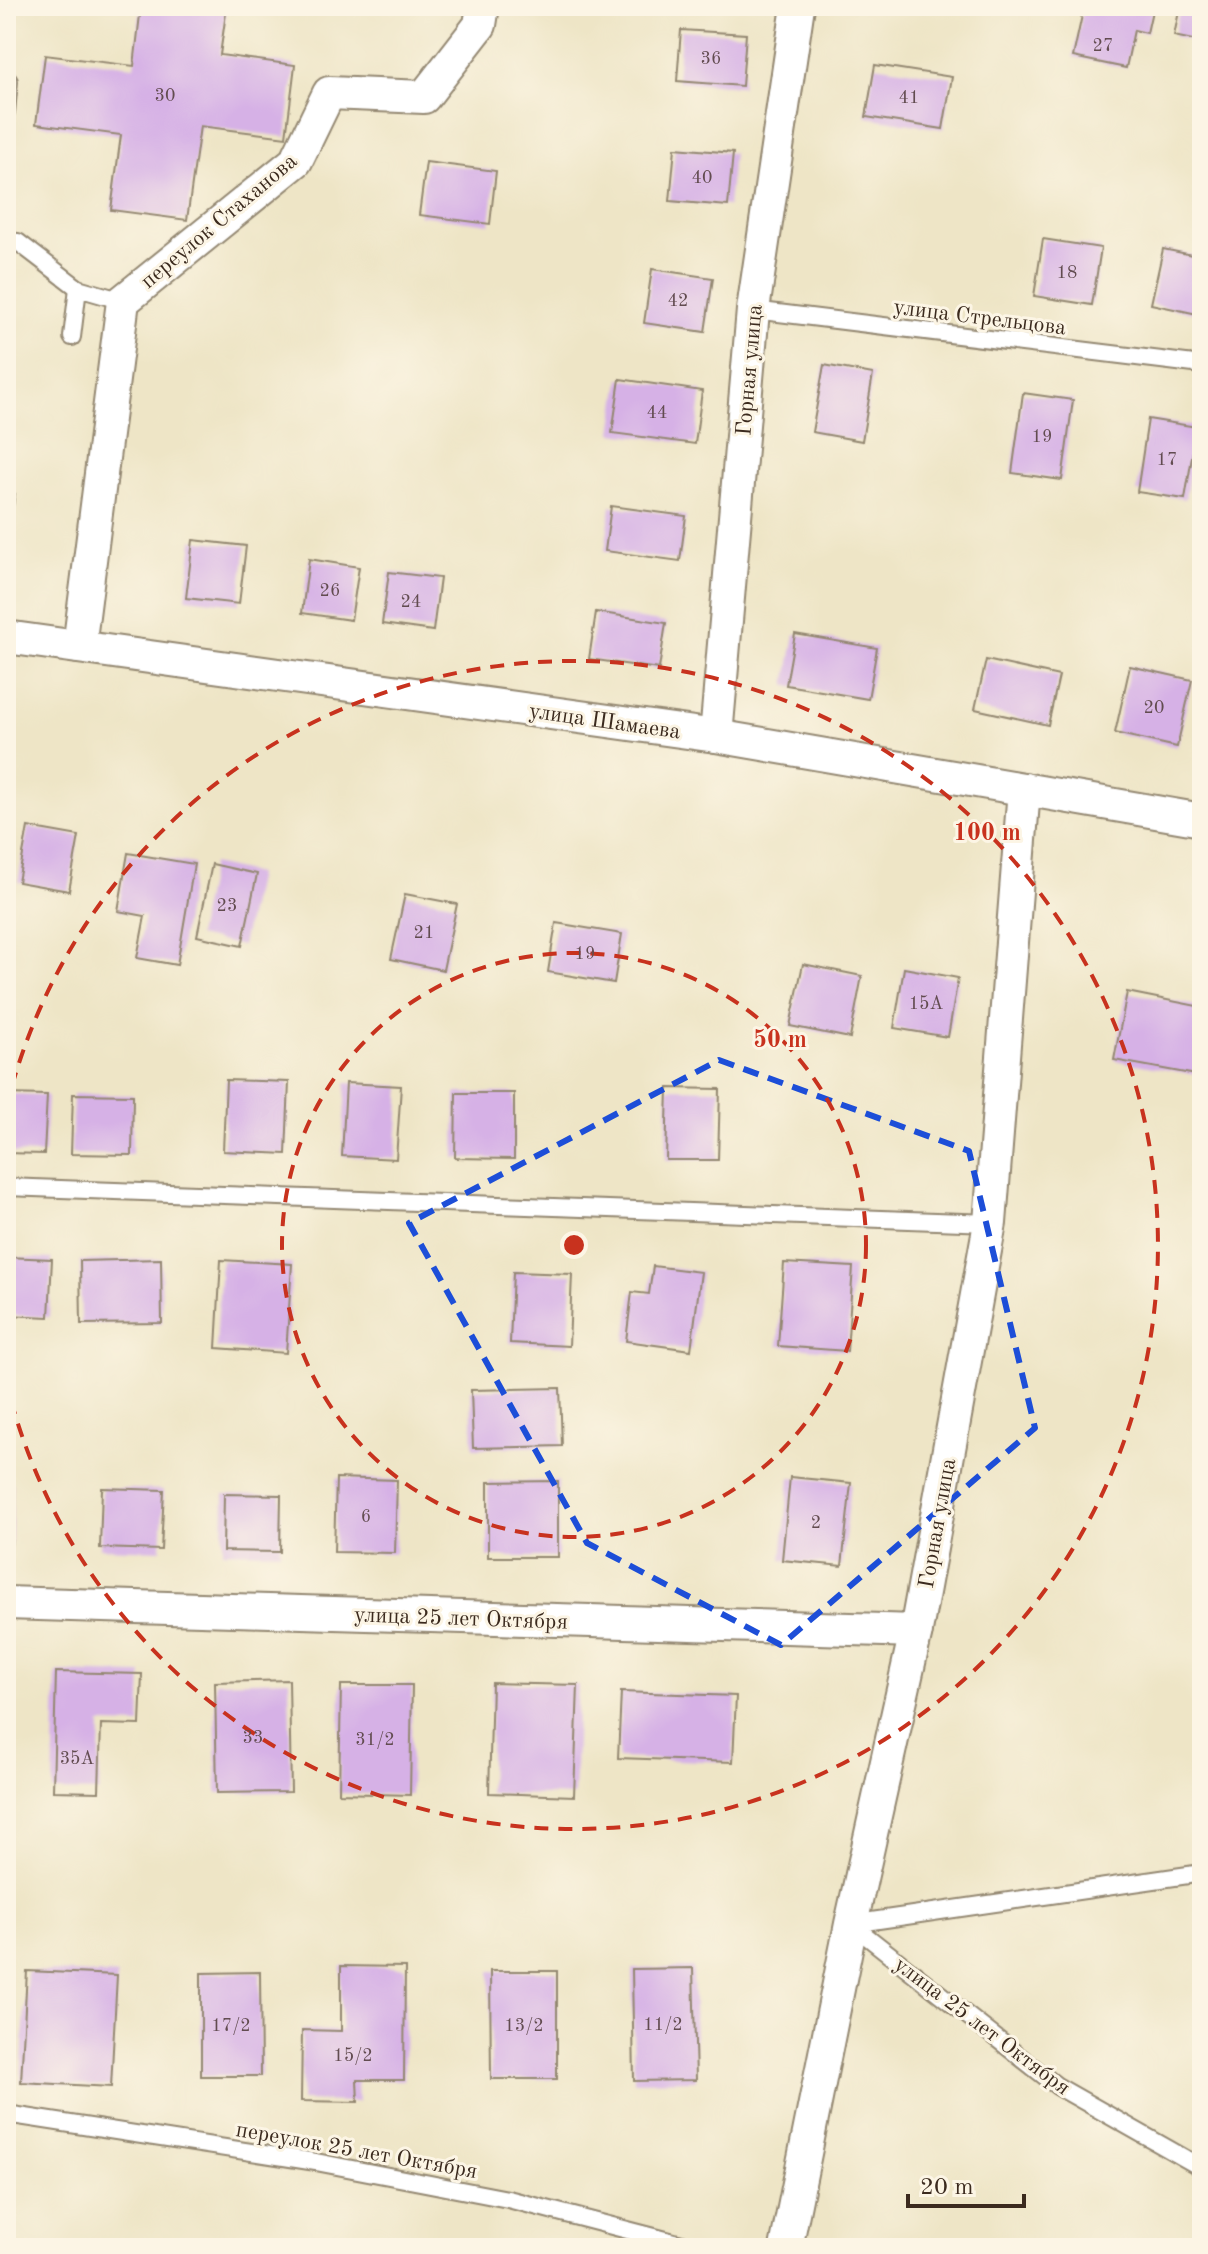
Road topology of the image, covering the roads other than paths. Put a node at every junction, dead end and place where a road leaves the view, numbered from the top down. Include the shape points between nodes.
1 (483, 6) edge
2 (798, 6) edge
3 (9, 81) dead end
4 (6, 112) edge
5 (6, 241) edge
6 (78, 288) junction
7 (123, 301) junction
8 (753, 310) junction
9 (72, 337) dead end
10 (1202, 365) edge
11 (6, 637) edge
12 (79, 647) junction
13 (716, 736) junction
14 (1024, 789) junction
15 (1202, 820) edge
16 (6, 1187) edge
17 (990, 1223) junction
18 (6, 1603) edge
19 (916, 1631) junction
20 (1202, 1873) edge
21 (851, 1924) junction
22 (6, 2114) edge
23 (1202, 2168) edge
24 (697, 2248) edge
25 (786, 2248) edge

1 - 7 street, переулок Стаханова via 480,25 424,97 329,93 296,161
2 - 8 street, Горная улица
3 - 4 lane
5 - 6 lane via 18,242
6 - 7 lane
6 - 9 lane
7 - 12 street, переулок Стаханова
8 - 10 lane, улица Стрельцова
8 - 13 street, Горная улица
11 - 12 street, улица Шамаева
12 - 13 street, улица Шамаева
13 - 14 street, улица Шамаева
14 - 15 street, улица Шамаева
14 - 17 street, Горная улица
16 - 17 lane
17 - 19 street, Горная улица
18 - 19 street, улица 25 лет Октября
19 - 21 street, Горная улица
20 - 21 lane
21 - 23 lane, улица 25 лет Октября via 1057,2086
21 - 25 street, Горная улица
22 - 24 lane, переулок 25 лет Октября via 316,2162 508,2199

